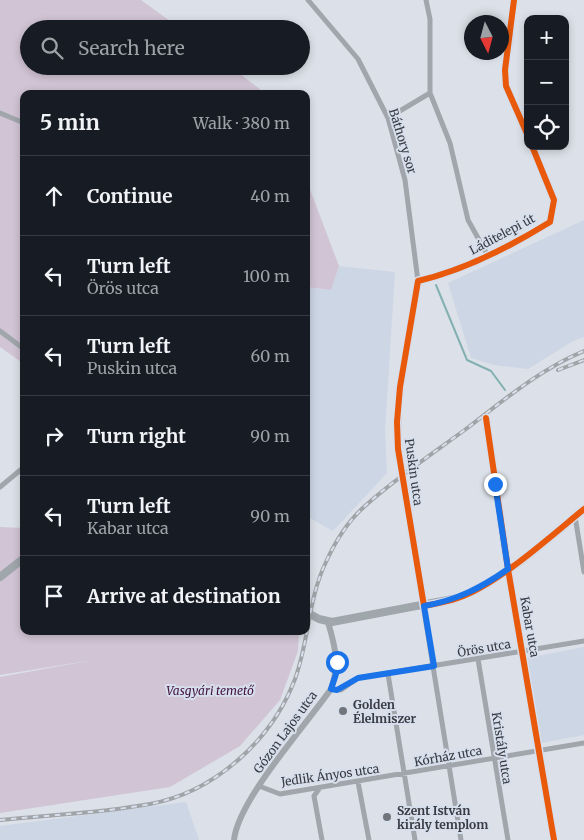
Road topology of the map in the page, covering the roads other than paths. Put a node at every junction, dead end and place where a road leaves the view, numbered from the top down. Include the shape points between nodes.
1 (308, 0) edge
2 (426, 0) edge
3 (514, 0) edge
4 (430, 93) junction
5 (0, 112) edge
6 (388, 118) junction
7 (20, 121) edge
8 (524, 127) edge
9 (534, 150) edge
10 (488, 256) junction
11 (418, 281) junction
12 (0, 331) edge
13 (20, 346) edge
14 (486, 418) dead end
15 (20, 470) edge
16 (0, 487) edge
17 (584, 510) edge
18 (575, 516) junction
19 (20, 561) edge
20 (508, 569) junction
21 (584, 572) edge
22 (0, 577) edge
23 (424, 606) junction
24 (310, 614) edge
25 (328, 622) junction
26 (584, 641) edge
27 (523, 652) junction
28 (478, 659) junction
29 (434, 666) junction
30 (388, 674) junction
31 (331, 689) junction
32 (584, 743) edge
33 (539, 751) junction
34 (494, 758) junction
35 (448, 767) junction
36 (404, 774) junction
37 (358, 782) junction
38 (259, 786) junction
39 (319, 789) junction
40 (234, 840) edge
41 (322, 840) edge
42 (369, 840) edge
43 (415, 840) edge
44 (461, 840) edge
45 (508, 840) edge
46 (554, 840) edge

1 - 6 street, Báthory sor via 358,59
2 - 4 street via 430,19
3 - 8 street via 506,86
4 - 6 street
4 - 10 street via 450,143 468,220
5 - 7 street
6 - 11 street, Báthory sor via 405,180
9 - 10 street, Láditelepi út via 554,200 550,222
10 - 11 street, Láditelepi út via 446,275
11 - 23 street, Puskin utca via 397,422 398,449
12 - 13 street
14 - 20 street, Kabar utca
15 - 16 street
17 - 18 main road
18 - 20 main road
18 - 21 street
19 - 22 main road
20 - 23 main road via 471,593
20 - 27 street, Kabar utca
23 - 25 main road
23 - 29 street, Puskin utca
24 - 25 main road
25 - 31 street, Gózon Lajos utca via 337,662
26 - 27 street, Örös utca
27 - 28 street, Örös utca
27 - 33 street, Kabar utca
28 - 29 street, Örös utca
28 - 34 street, Kristály utca
29 - 30 street, Örös utca
29 - 35 street, Puskin utca
30 - 31 street, Örös utca via 358,678 341,690
30 - 36 street
31 - 38 street, Gózon Lajos utca
32 - 33 street, Kórház utca
33 - 34 street, Kórház utca
33 - 46 street, Kabar utca
34 - 35 street, Kórház utca
34 - 45 street, Kristály utca
35 - 36 street, Kórház utca
35 - 44 street, Puskin utca
36 - 37 street, Jedlik Ányos utca
36 - 43 street
37 - 39 street, Jedlik Ányos utca
37 - 42 street
38 - 39 street, Jedlik Ányos utca via 280,794
38 - 40 street, Gózon Lajos utca via 239,820
39 - 41 street via 314,796

